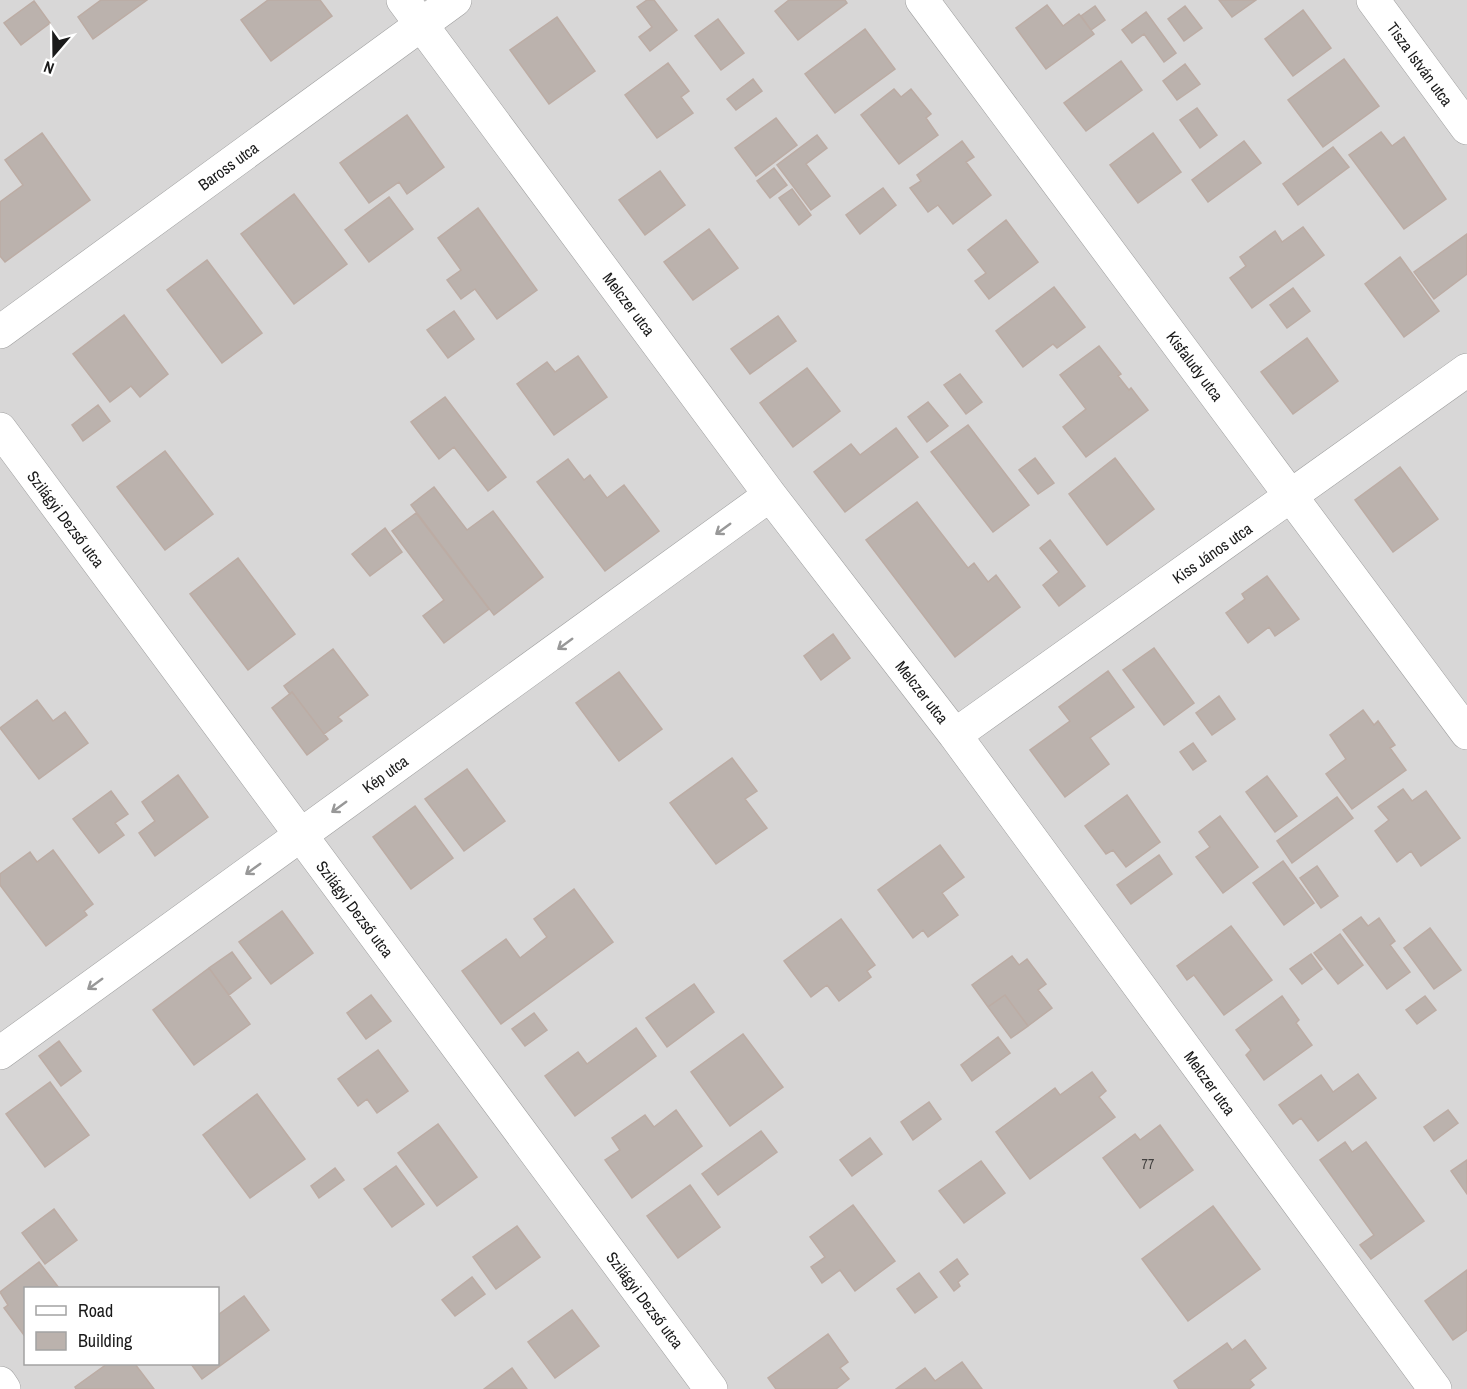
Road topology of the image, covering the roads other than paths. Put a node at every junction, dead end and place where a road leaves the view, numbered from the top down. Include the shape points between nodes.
1 (455, 0) edge
2 (922, 0) edge
3 (1372, 0) edge
4 (412, 12) edge
5 (1467, 128) edge
6 (0, 332) edge
7 (1467, 370) edge
8 (0, 429) edge
9 (771, 495) junction
10 (1292, 496) junction
11 (1467, 733) edge
12 (955, 735) junction
13 (301, 835) junction
14 (0, 1053) edge
15 (0, 1383) edge
16 (4, 1389) edge
17 (711, 1389) edge
18 (1435, 1389) edge

1 - 4 street, Baross utca
2 - 10 street, Kisfaludy utca
3 - 5 street, Tisza István utca
4 - 6 street, Baross utca
4 - 9 street, Melczer utca
7 - 10 street, Kiss János utca
8 - 13 street, Szilágyi Dezső utca
9 - 12 street, Melczer utca
9 -> 13 street, Kép utca
10 - 11 street, Kisfaludy utca
10 - 12 street, Kiss János utca
12 - 18 street, Melczer utca
13 -> 14 street, Kép utca
13 - 17 street, Szilágyi Dezső utca
15 - 16 street

